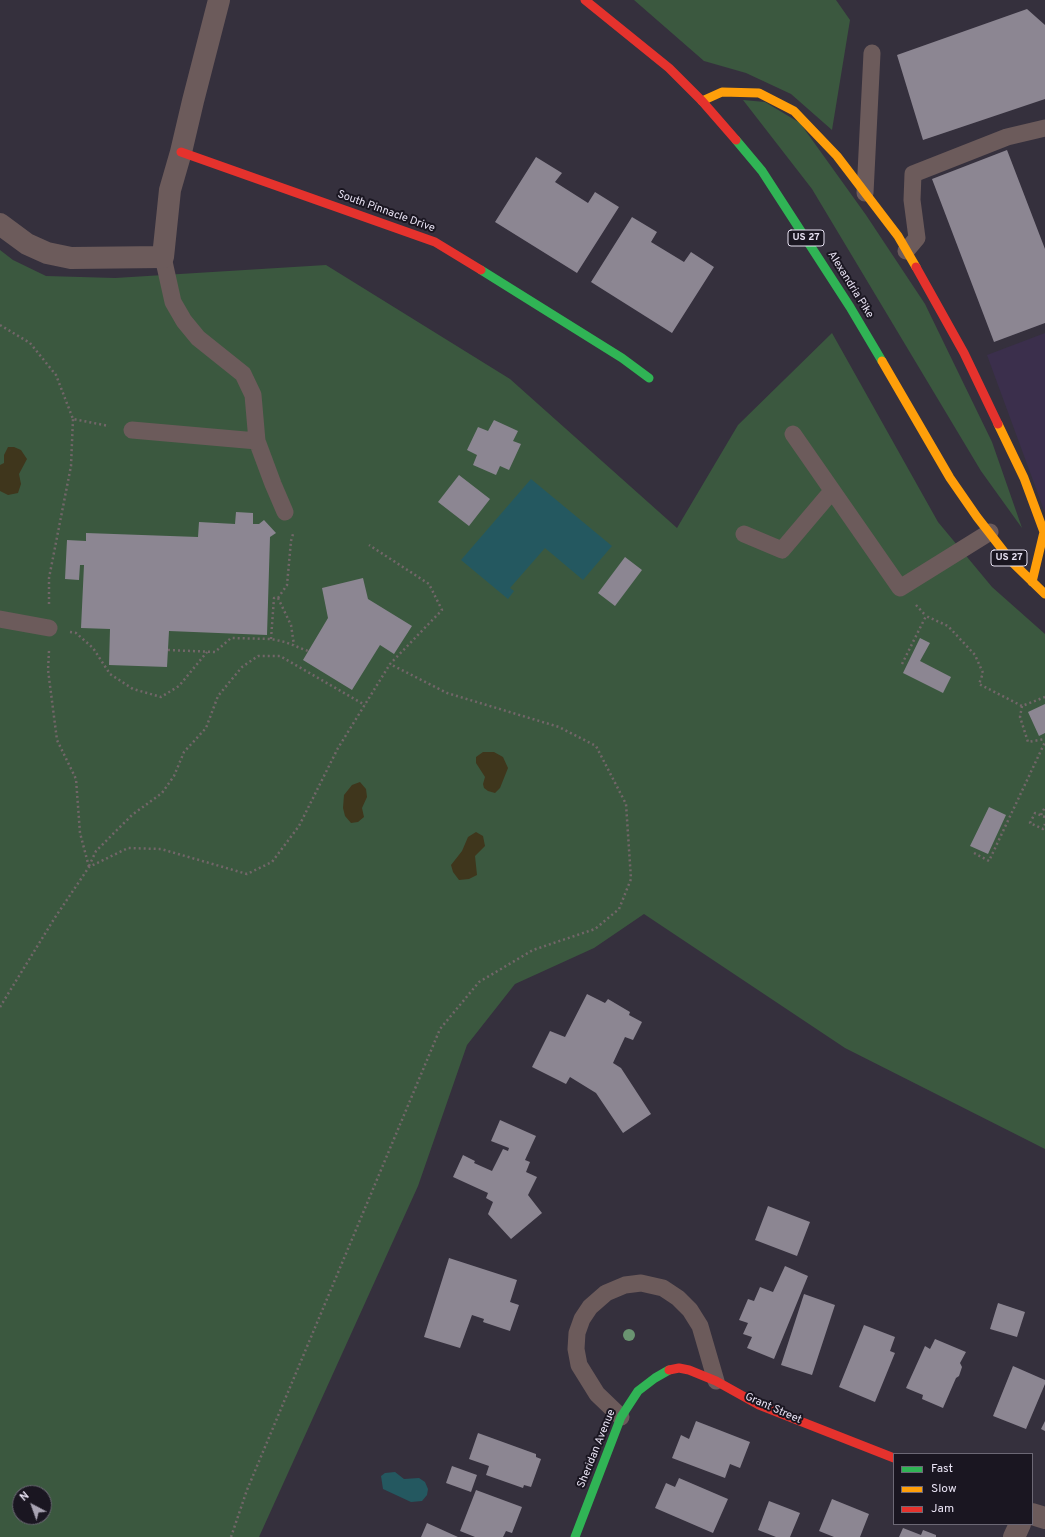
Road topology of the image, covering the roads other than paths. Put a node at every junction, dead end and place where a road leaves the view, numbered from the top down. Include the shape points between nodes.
1 (219, 0) edge
2 (585, 0) edge
3 (872, 53) dead end
4 (702, 102) junction
5 (1045, 128) edge
6 (181, 152) junction
7 (865, 193) junction
8 (0, 224) edge
9 (906, 251) junction
10 (163, 257) junction
11 (649, 378) dead end
12 (132, 430) road end
13 (793, 434) dead end
14 (257, 441) junction
15 (832, 491) junction
16 (285, 512) dead end
17 (990, 532) junction
18 (744, 534) dead end
19 (1032, 582) junction
20 (1045, 594) edge
21 (0, 619) edge
22 (49, 628) road end
23 (654, 1378) joint
24 (716, 1381) junction
25 (622, 1417) junction
26 (893, 1458) edge
27 (1033, 1514) edge
28 (1045, 1518) edge
29 (1020, 1525) edge
30 (575, 1537) edge
31 (1014, 1537) edge

1 - 6 street
2 - 4 street, Alexandria Pike / US 27 via 669,68
3 - 7 lane
4 - 7 street via 722,92 759,94 794,111 837,156
4 - 17 street, Alexandria Pike / US 27 via 762,171 850,307 950,478
5 - 9 lane via 1007,137 913,174 912,200 917,238
6 - 10 street via 170,190
6 - 11 street, South Pinnacle Drive via 435,242 622,358
7 - 9 street via 898,236
8 - 10 street via 27,244 72,258
9 - 19 street via 964,354 1024,478 1044,532
10 - 14 lane via 173,302 184,321 198,338 243,374 253,395
12 - 14 lane
13 - 15 lane
14 - 16 lane
15 - 17 lane via 900,588
15 - 18 lane via 782,550
17 - 19 street, Alexandria Pike / US 27 via 1012,562
19 - 20 street, Alexandria Pike / US 27
21 - 22 lane
23 - 24 street, Grant Street via 668,1370 679,1368
23 - 25 street, Sheridan Avenue via 638,1391
24 - 25 lane via 700,1326 690,1310 663,1288 641,1283 625,1285 606,1293 590,1307 577,1333 576,1349 579,1365 594,1389
24 - 26 street, Grant Street via 759,1404
25 - 30 street, Sheridan Avenue
27 - 28 street
29 - 31 street

